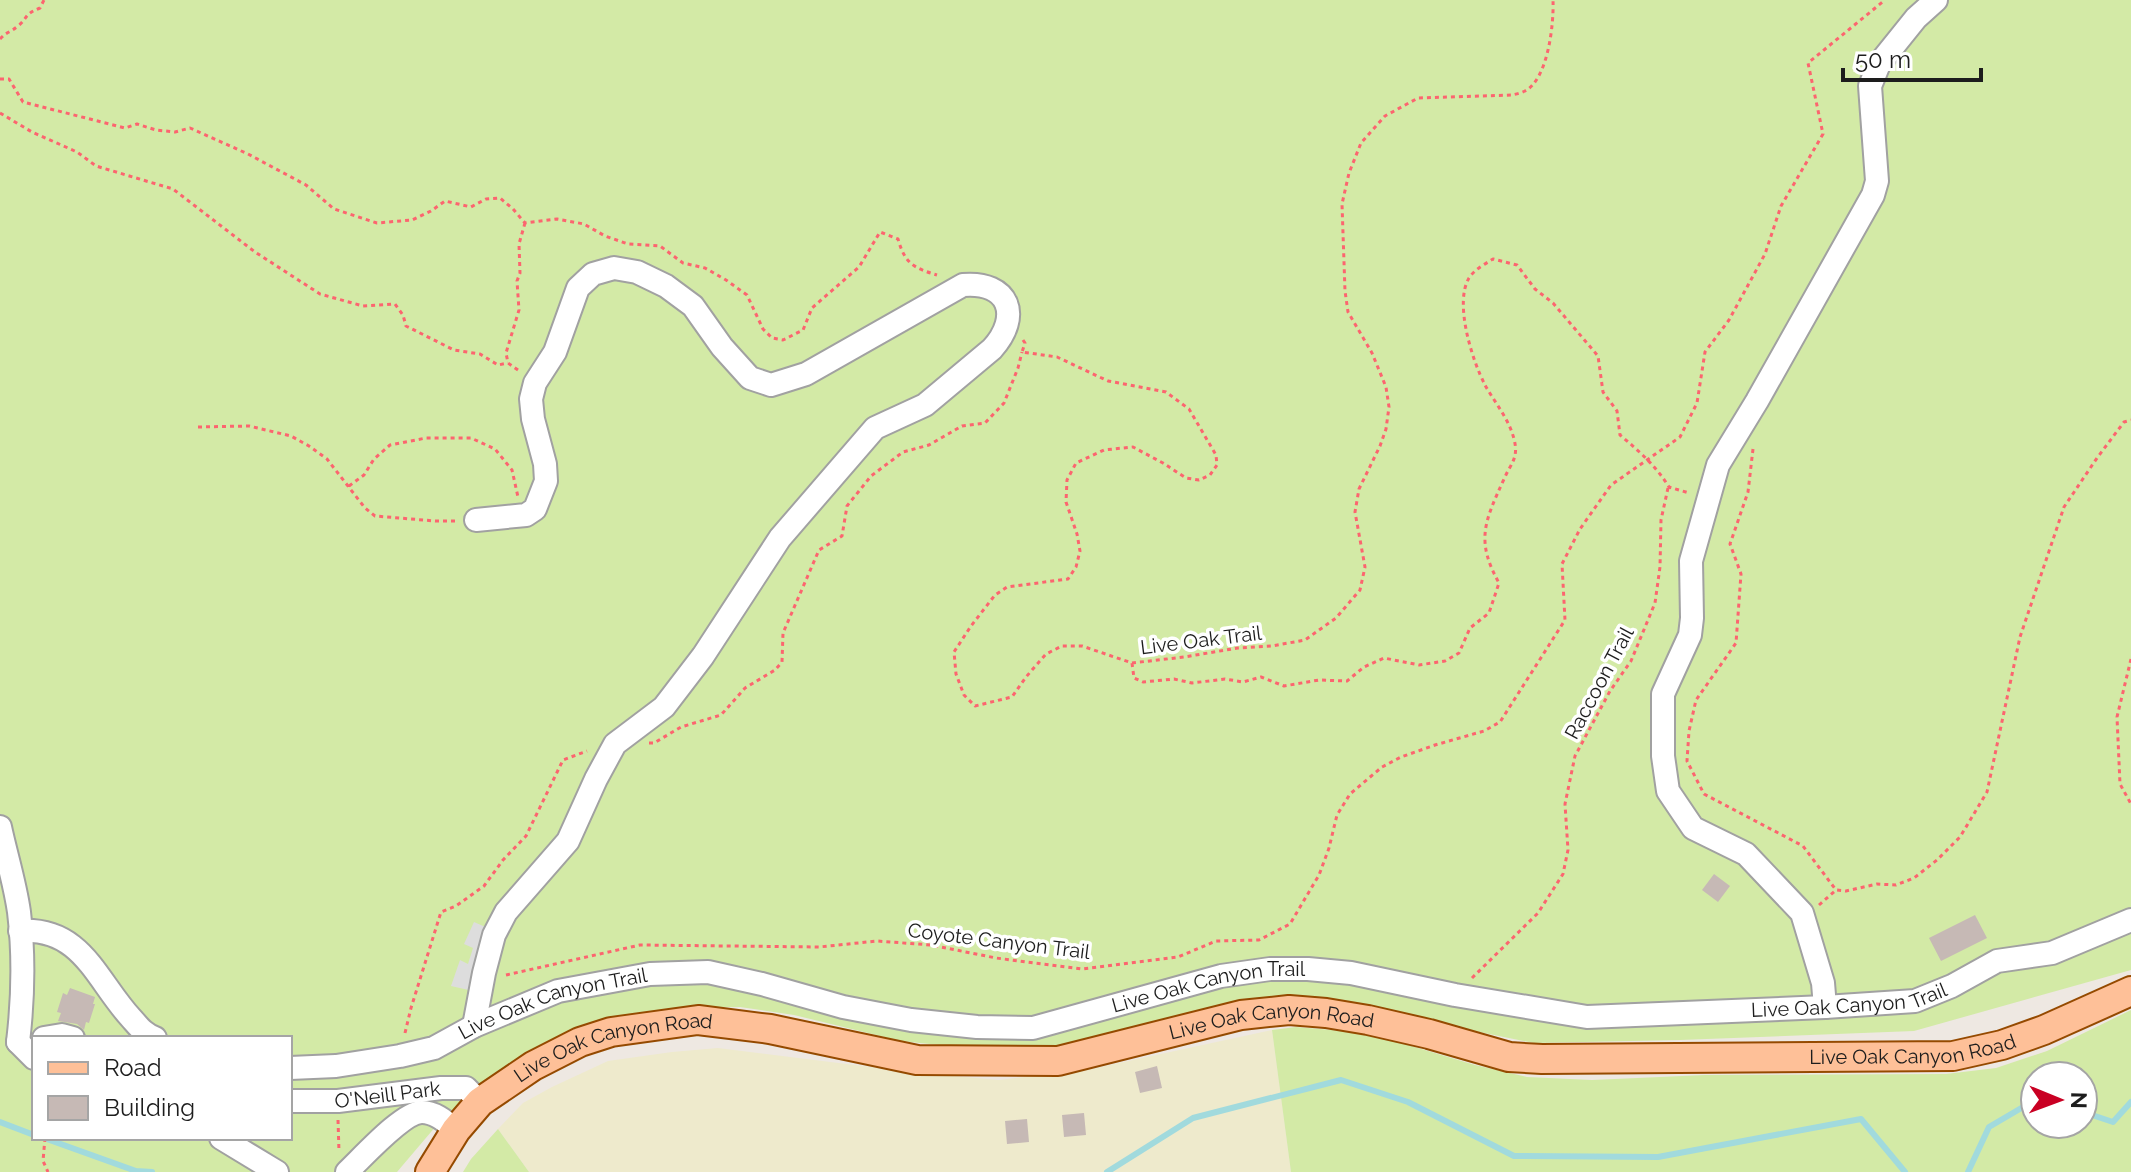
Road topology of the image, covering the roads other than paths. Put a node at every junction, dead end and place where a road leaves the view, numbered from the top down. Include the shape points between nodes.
1 (1936, 0) edge
2 (476, 520) road end
3 (0, 827) edge
4 (8, 903) edge
5 (2131, 920) edge
6 (20, 931) junction
7 (2131, 991) edge
8 (1825, 1007) junction
9 (474, 1026) junction
10 (150, 1036) edge
11 (24, 1045) edge
12 (292, 1068) edge
13 (397, 1094) junction
14 (292, 1101) edge
15 (480, 1102) junction
16 (402, 1121) junction
17 (450, 1138) junction
18 (224, 1140) edge
19 (343, 1166) edge
20 (277, 1172) edge
21 (430, 1172) edge

1 - 8 street via 1879,64 1870,86 1877,181 1873,195 1718,465 1691,561 1690,635 1663,694 1668,791 1693,828 1746,854 1802,913
2 - 9 street via 526,515 535,509 546,481 531,399 578,288 593,274 614,268 666,286 693,306 750,378 771,385 806,374 963,285 979,283 1002,295 1009,320 992,349 925,405 875,428 780,538 664,707 615,744 568,841 506,912 494,935
3 - 4 street
4 - 6 street
5 - 8 street, Live Oak Canyon Trail via 2052,953 1997,961 1915,1001
6 - 10 street via 38,930 80,951 122,1008
6 - 11 street
7 - 15 main road, Live Oak Canyon Road via 2044,1030 1953,1056 1509,1057 1368,1020 1289,1010 1241,1015 1058,1061 917,1060 770,1029 698,1020 611,1032 580,1042
8 - 9 street, Live Oak Canyon Trail via 1587,1017 1351,973 1270,969 1221,976 1033,1028 977,1027 843,1007 708,972 650,974 558,991
9 - 12 street, Live Oak Canyon Trail via 434,1048 336,1066
13 - 14 street, O'Neill Park
13 - 15 street, O'Neill Park via 466,1088
13 - 16 street
15 - 17 main road, Live Oak Canyon Road
16 - 17 street, O'Neill Park via 420,1111 434,1114
16 - 19 street, O'Neill Park
17 - 21 main road, Live Oak Canyon Road
18 - 20 street

